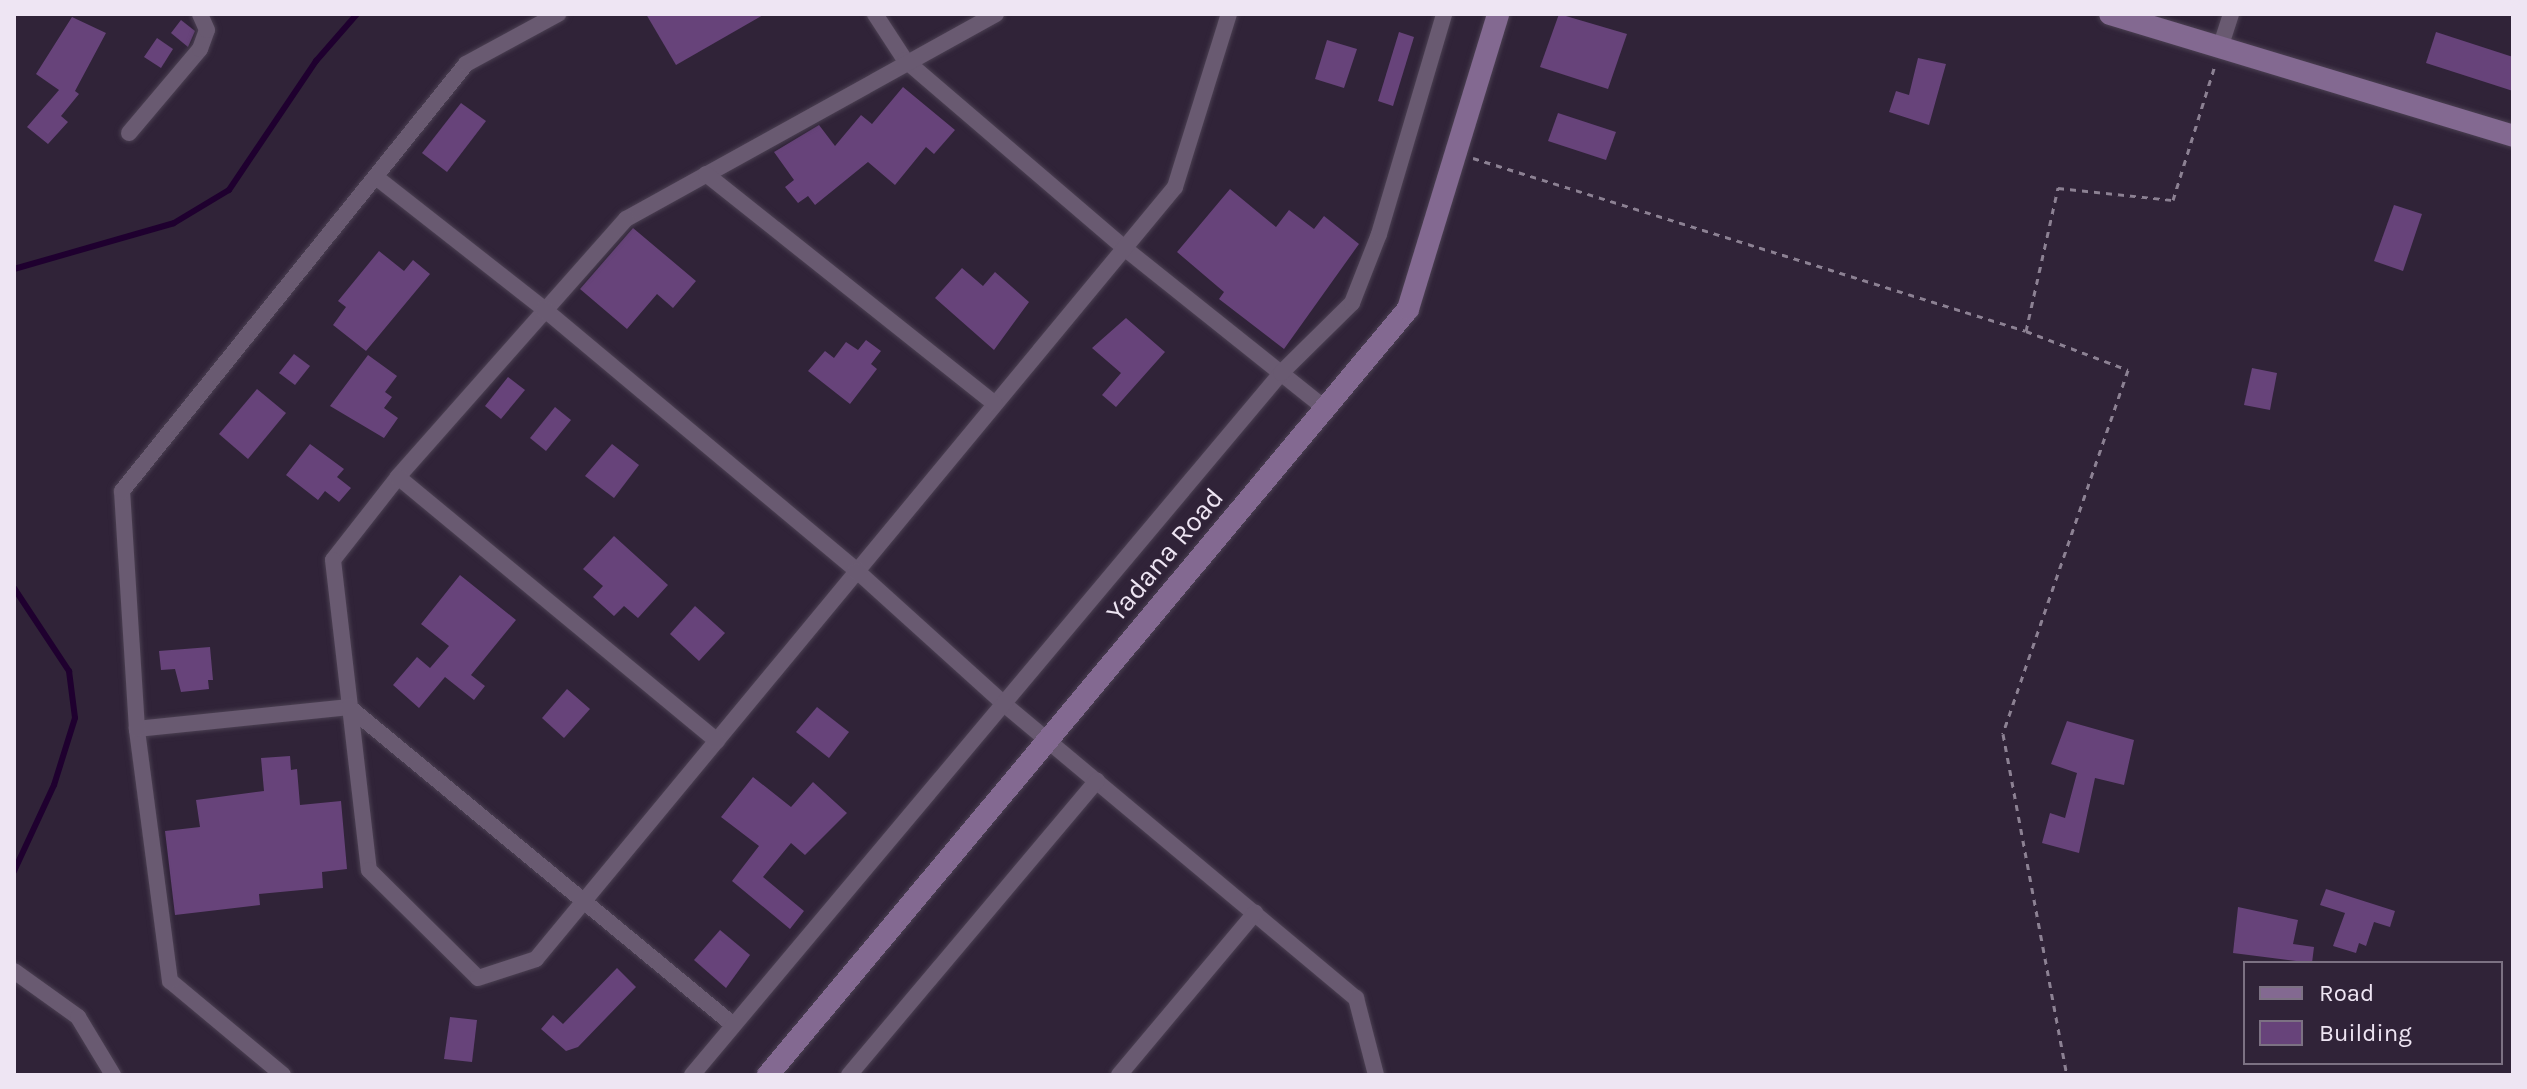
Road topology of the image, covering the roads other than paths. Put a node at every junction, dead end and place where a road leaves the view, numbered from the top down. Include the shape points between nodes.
1 (200, 14) edge
2 (558, 14) edge
3 (875, 14) edge
4 (996, 14) edge
5 (1229, 14) edge
6 (1444, 14) edge
7 (1498, 14) edge
8 (2110, 14) edge
9 (2231, 14) edge
10 (2220, 48) junction
11 (905, 60) junction
12 (129, 133) dead end
13 (2513, 136) edge
14 (706, 174) junction
15 (377, 178) junction
16 (1123, 247) junction
17 (544, 309) junction
18 (1281, 373) junction
19 (995, 404) junction
20 (1325, 408) junction
21 (398, 477) junction
22 (857, 571) junction
23 (1004, 704) junction
24 (349, 707) junction
25 (137, 729) junction
26 (717, 741) junction
27 (1050, 741) junction
28 (1097, 780) junction
29 (586, 899) junction
30 (1255, 913) junction
31 (14, 971) edge
32 (734, 1025) junction
33 (113, 1075) edge
34 (283, 1075) edge
35 (692, 1075) edge
36 (768, 1075) edge
37 (849, 1075) edge
38 (1119, 1075) edge
39 (1376, 1075) edge

1 - 12 street via 207,30 200,49
2 - 15 street via 466,64
3 - 11 street
4 - 11 street
5 - 16 street via 1175,187
6 - 18 street via 1379,234 1352,303
7 - 20 main road, Yadana Road via 1408,309
8 - 10 main road
9 - 10 street
10 - 13 main road
11 - 14 street
11 - 16 street
14 - 17 street via 626,219
14 - 19 street
15 - 17 street
15 - 25 street via 122,491
16 - 18 street
16 - 19 street
17 - 21 street
17 - 22 street
18 - 20 street
18 - 23 street
19 - 22 street
20 - 27 main road, Yadana Road
21 - 24 street via 333,560
21 - 26 street
22 - 23 street
22 - 26 street
23 - 27 street
23 - 32 street
24 - 25 street
24 - 29 street
24 - 29 street via 369,870 478,978 536,959
25 - 34 street via 170,981
26 - 29 street
27 - 28 street
27 - 36 main road, Yadana Road
28 - 30 street
28 - 37 street
29 - 32 street
30 - 38 street
30 - 39 street via 1356,998
31 - 33 street via 78,1017
32 - 35 street

